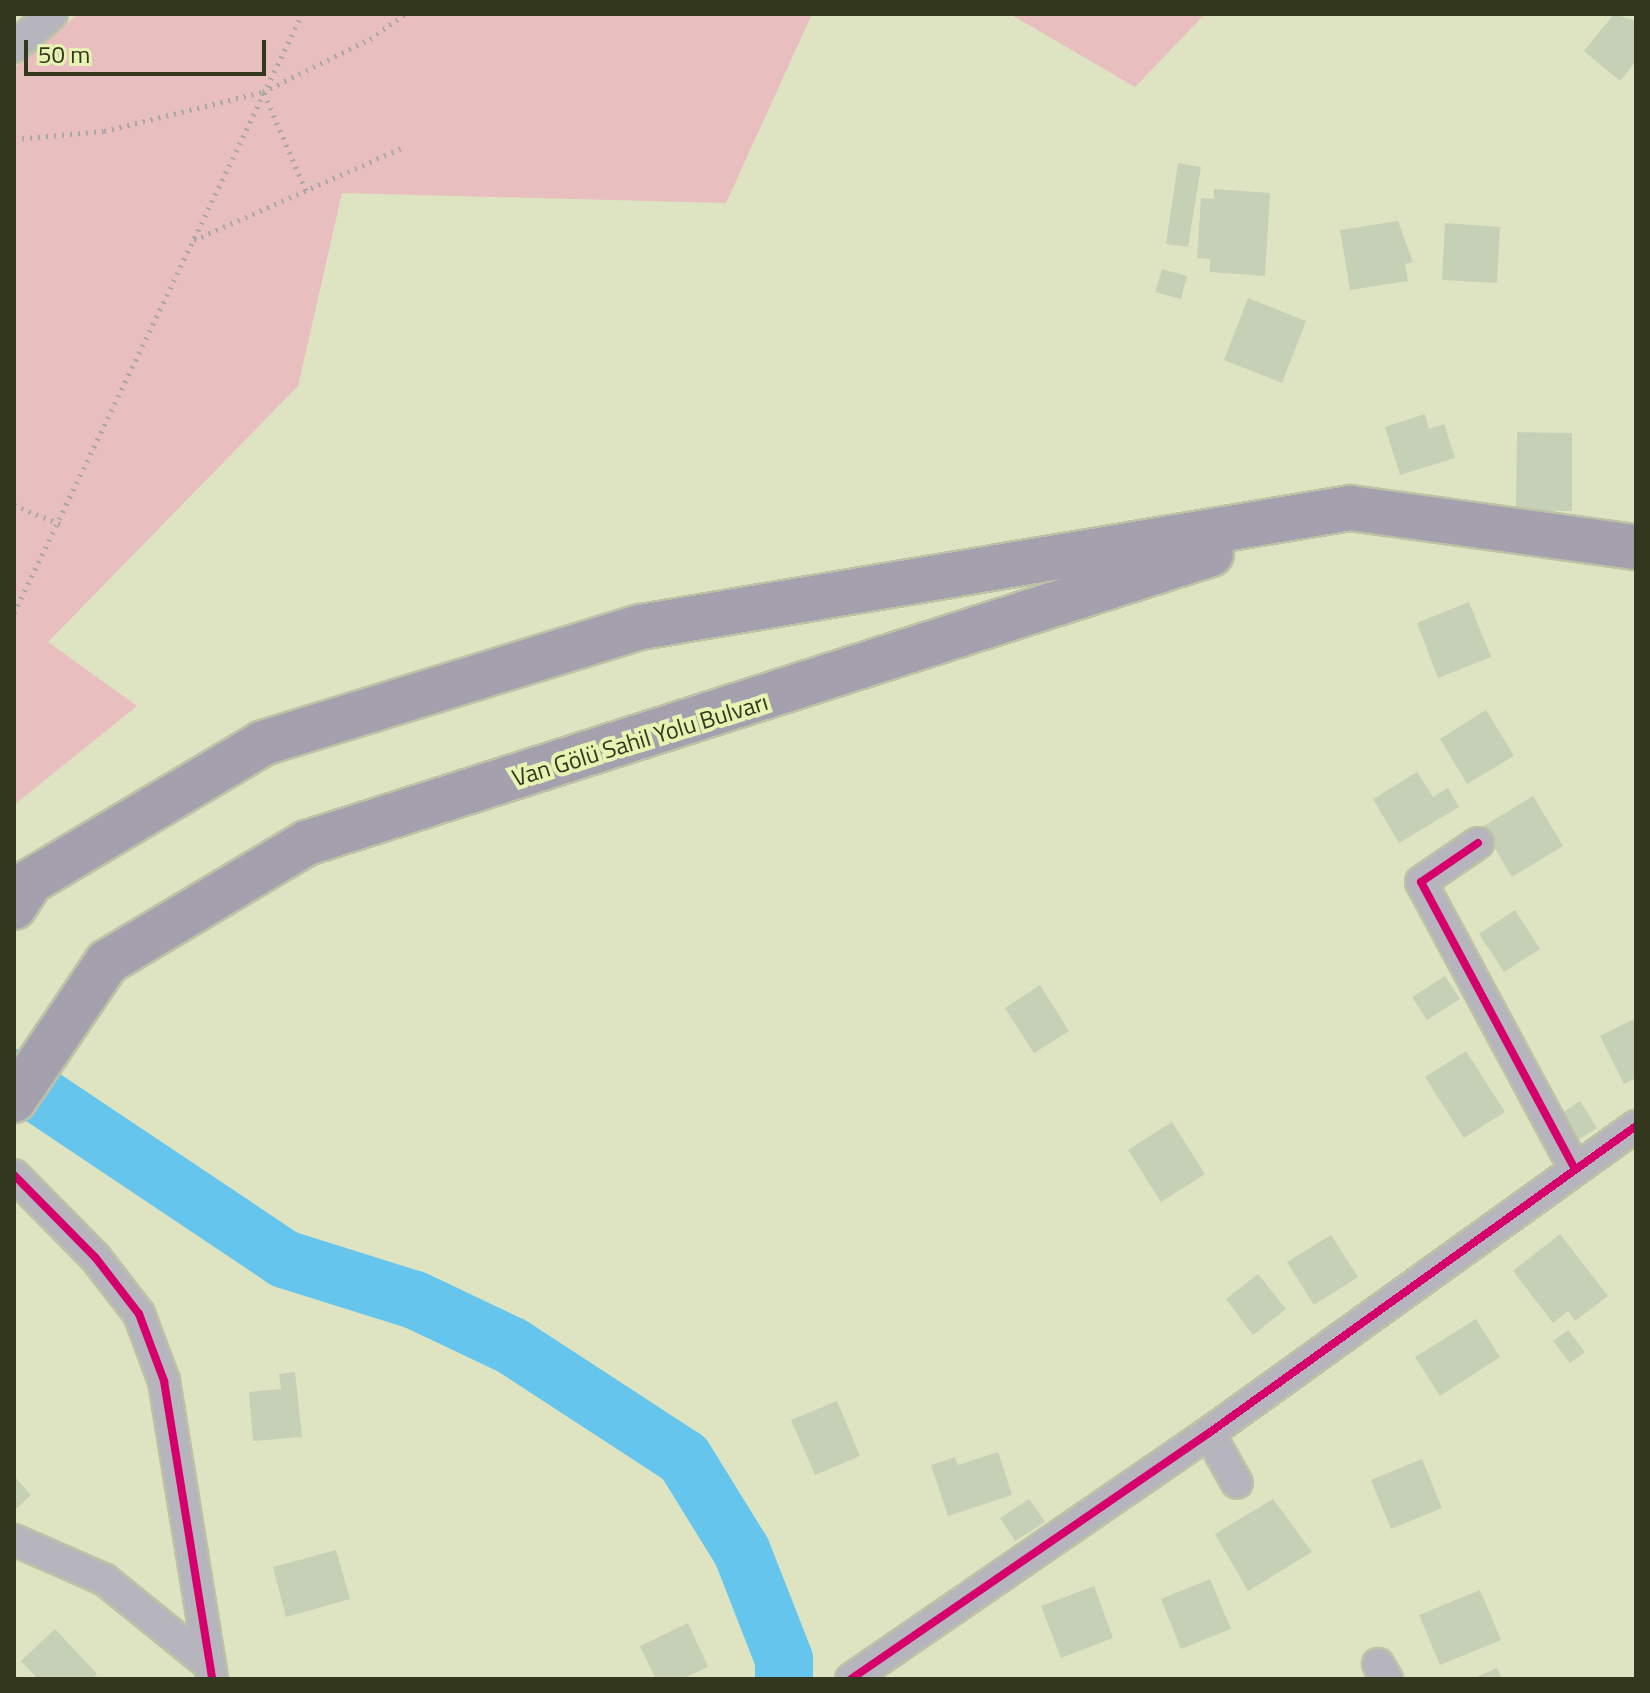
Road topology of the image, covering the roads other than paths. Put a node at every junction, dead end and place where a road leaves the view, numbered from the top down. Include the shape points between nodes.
1 (52, 14) edge
2 (14, 47) edge
3 (1350, 508) junction
4 (1636, 547) edge
5 (1478, 843) dead end
6 (14, 907) edge
7 (14, 1100) edge
8 (1636, 1126) edge
9 (1573, 1165) junction
10 (14, 1175) edge
11 (1209, 1433) junction
12 (1237, 1483) dead end
13 (14, 1540) edge
14 (211, 1672) edge
15 (851, 1679) edge

1 - 2 street
3 - 4 main road, Van Gölü Sahil Yolu Bulvarı
3 - 6 main road, Van Gölü Sahil Yolu Bulvarı via 641,627 263,743 31,881
3 - 7 main road, Van Gölü Sahil Yolu Bulvarı via 670,731 307,843 107,962
5 - 9 street via 1421,882
8 - 9 street
9 - 11 street
10 - 14 street via 95,1257 139,1314 164,1381
11 - 12 street
11 - 15 street
13 - 14 street via 105,1580

